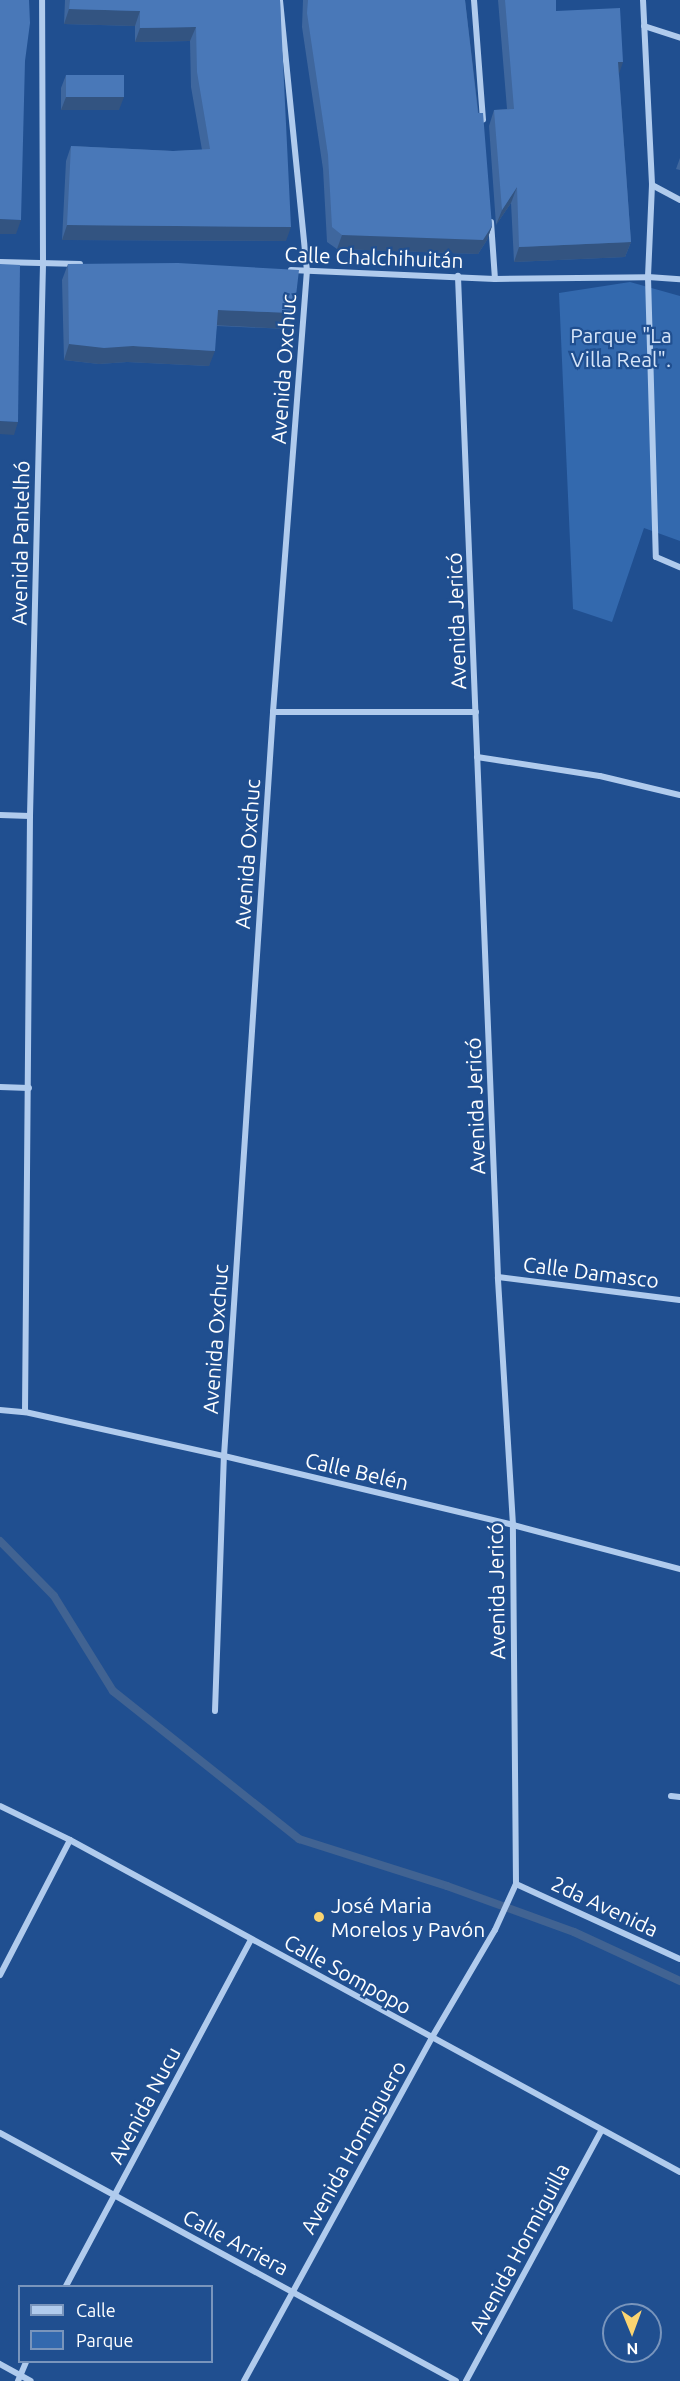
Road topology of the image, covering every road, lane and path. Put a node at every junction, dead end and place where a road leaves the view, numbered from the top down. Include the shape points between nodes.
1 (42, 0) edge
2 (280, 0) edge
3 (474, 0) edge
4 (643, 0) edge
5 (644, 26) junction
6 (680, 38) edge
7 (483, 128) edge
8 (652, 185) junction
9 (680, 200) edge
10 (490, 209) edge
11 (0, 262) edge
12 (43, 263) junction
13 (89, 264) edge
14 (284, 270) edge
15 (307, 270) junction
16 (459, 276) junction
17 (648, 277) junction
18 (495, 279) junction
19 (680, 279) edge
20 (680, 567) edge
21 (273, 712) junction
22 (476, 712) junction
23 (477, 757) junction
24 (680, 795) edge
25 (0, 815) edge
26 (30, 816) junction
27 (0, 1087) edge
28 (29, 1088) junction
29 (498, 1277) junction
30 (680, 1300) edge
31 (0, 1410) edge
32 (25, 1412) junction
33 (224, 1456) junction
34 (513, 1525) junction
35 (680, 1569) edge
36 (215, 1711) dead end
37 (671, 1796) dead end
38 (680, 1797) edge
39 (0, 1806) edge
40 (70, 1840) junction
41 (516, 1884) junction
42 (495, 1930) joint
43 (251, 1939) junction
44 (680, 1959) edge
45 (0, 1975) edge
46 (431, 2039) junction
47 (601, 2131) junction
48 (0, 2133) edge
49 (680, 2172) edge
50 (114, 2197) junction
51 (67, 2285) edge
52 (293, 2292) junction
53 (25, 2363) edge
54 (0, 2364) edge
55 (19, 2378) edge
56 (31, 2381) edge
57 (244, 2381) edge
58 (456, 2381) edge
59 (466, 2381) edge

1 - 12 street, Avenida Pantelhó
2 - 15 street, Avenida Oxchuc
3 - 7 street
4 - 5 street
5 - 6 street
5 - 8 street
8 - 9 street
8 - 17 street
10 - 18 street
11 - 12 street
12 - 13 street
12 - 26 street, Avenida Pantelhó
14 - 15 street, Calle Chalchihuitán
15 - 16 street, Calle Chalchihuitán
15 - 21 street, Avenida Oxchuc
16 - 18 street, Calle Chalchihuitán
16 - 22 street, Avenida Jericó
17 - 18 street, Calle Chalchihuitán
17 - 19 street, Calle Chalchihuitán
17 - 20 street via 656,557
21 - 22 street
21 - 33 street, Avenida Oxchuc
22 - 23 street, Avenida Jericó
23 - 24 street via 600,776
23 - 29 street, Avenida Jericó
25 - 26 street
26 - 28 street, Avenida Pantelhó
27 - 28 street
28 - 32 street, Avenida Pantelhó
29 - 30 street, Calle Damasco
29 - 34 street, Avenida Jericó
31 - 32 street, Calle Belén
32 - 33 street, Calle Belén
33 - 34 street, Calle Belén
33 - 36 street, Avenida Oxchuc
34 - 35 street, Calle Belén
34 - 41 street, Avenida Jericó
37 - 38 street
39 - 40 street, Calle Sompopo
40 - 43 street, Calle Sompopo
40 - 45 street
41 - 42 street, Avenida Jericó
41 - 44 street, 2da Avenida
42 - 46 street, Avenida Hormiguero
43 - 46 street, Calle Sompopo
43 - 50 street, Avenida Nucu
46 - 47 street, Calle Sompopo
46 - 52 street, Avenida Hormiguero
47 - 49 street, Calle Sompopo
47 - 59 street, Avenida Hormiguilla
48 - 50 street, Calle Arriera
50 - 51 street, Avenida Nucu
50 - 52 street, Calle Arriera
52 - 57 street, Avenida Hormiguero
52 - 58 street, Calle Arriera
53 - 55 street
54 - 55 street
55 - 56 street

